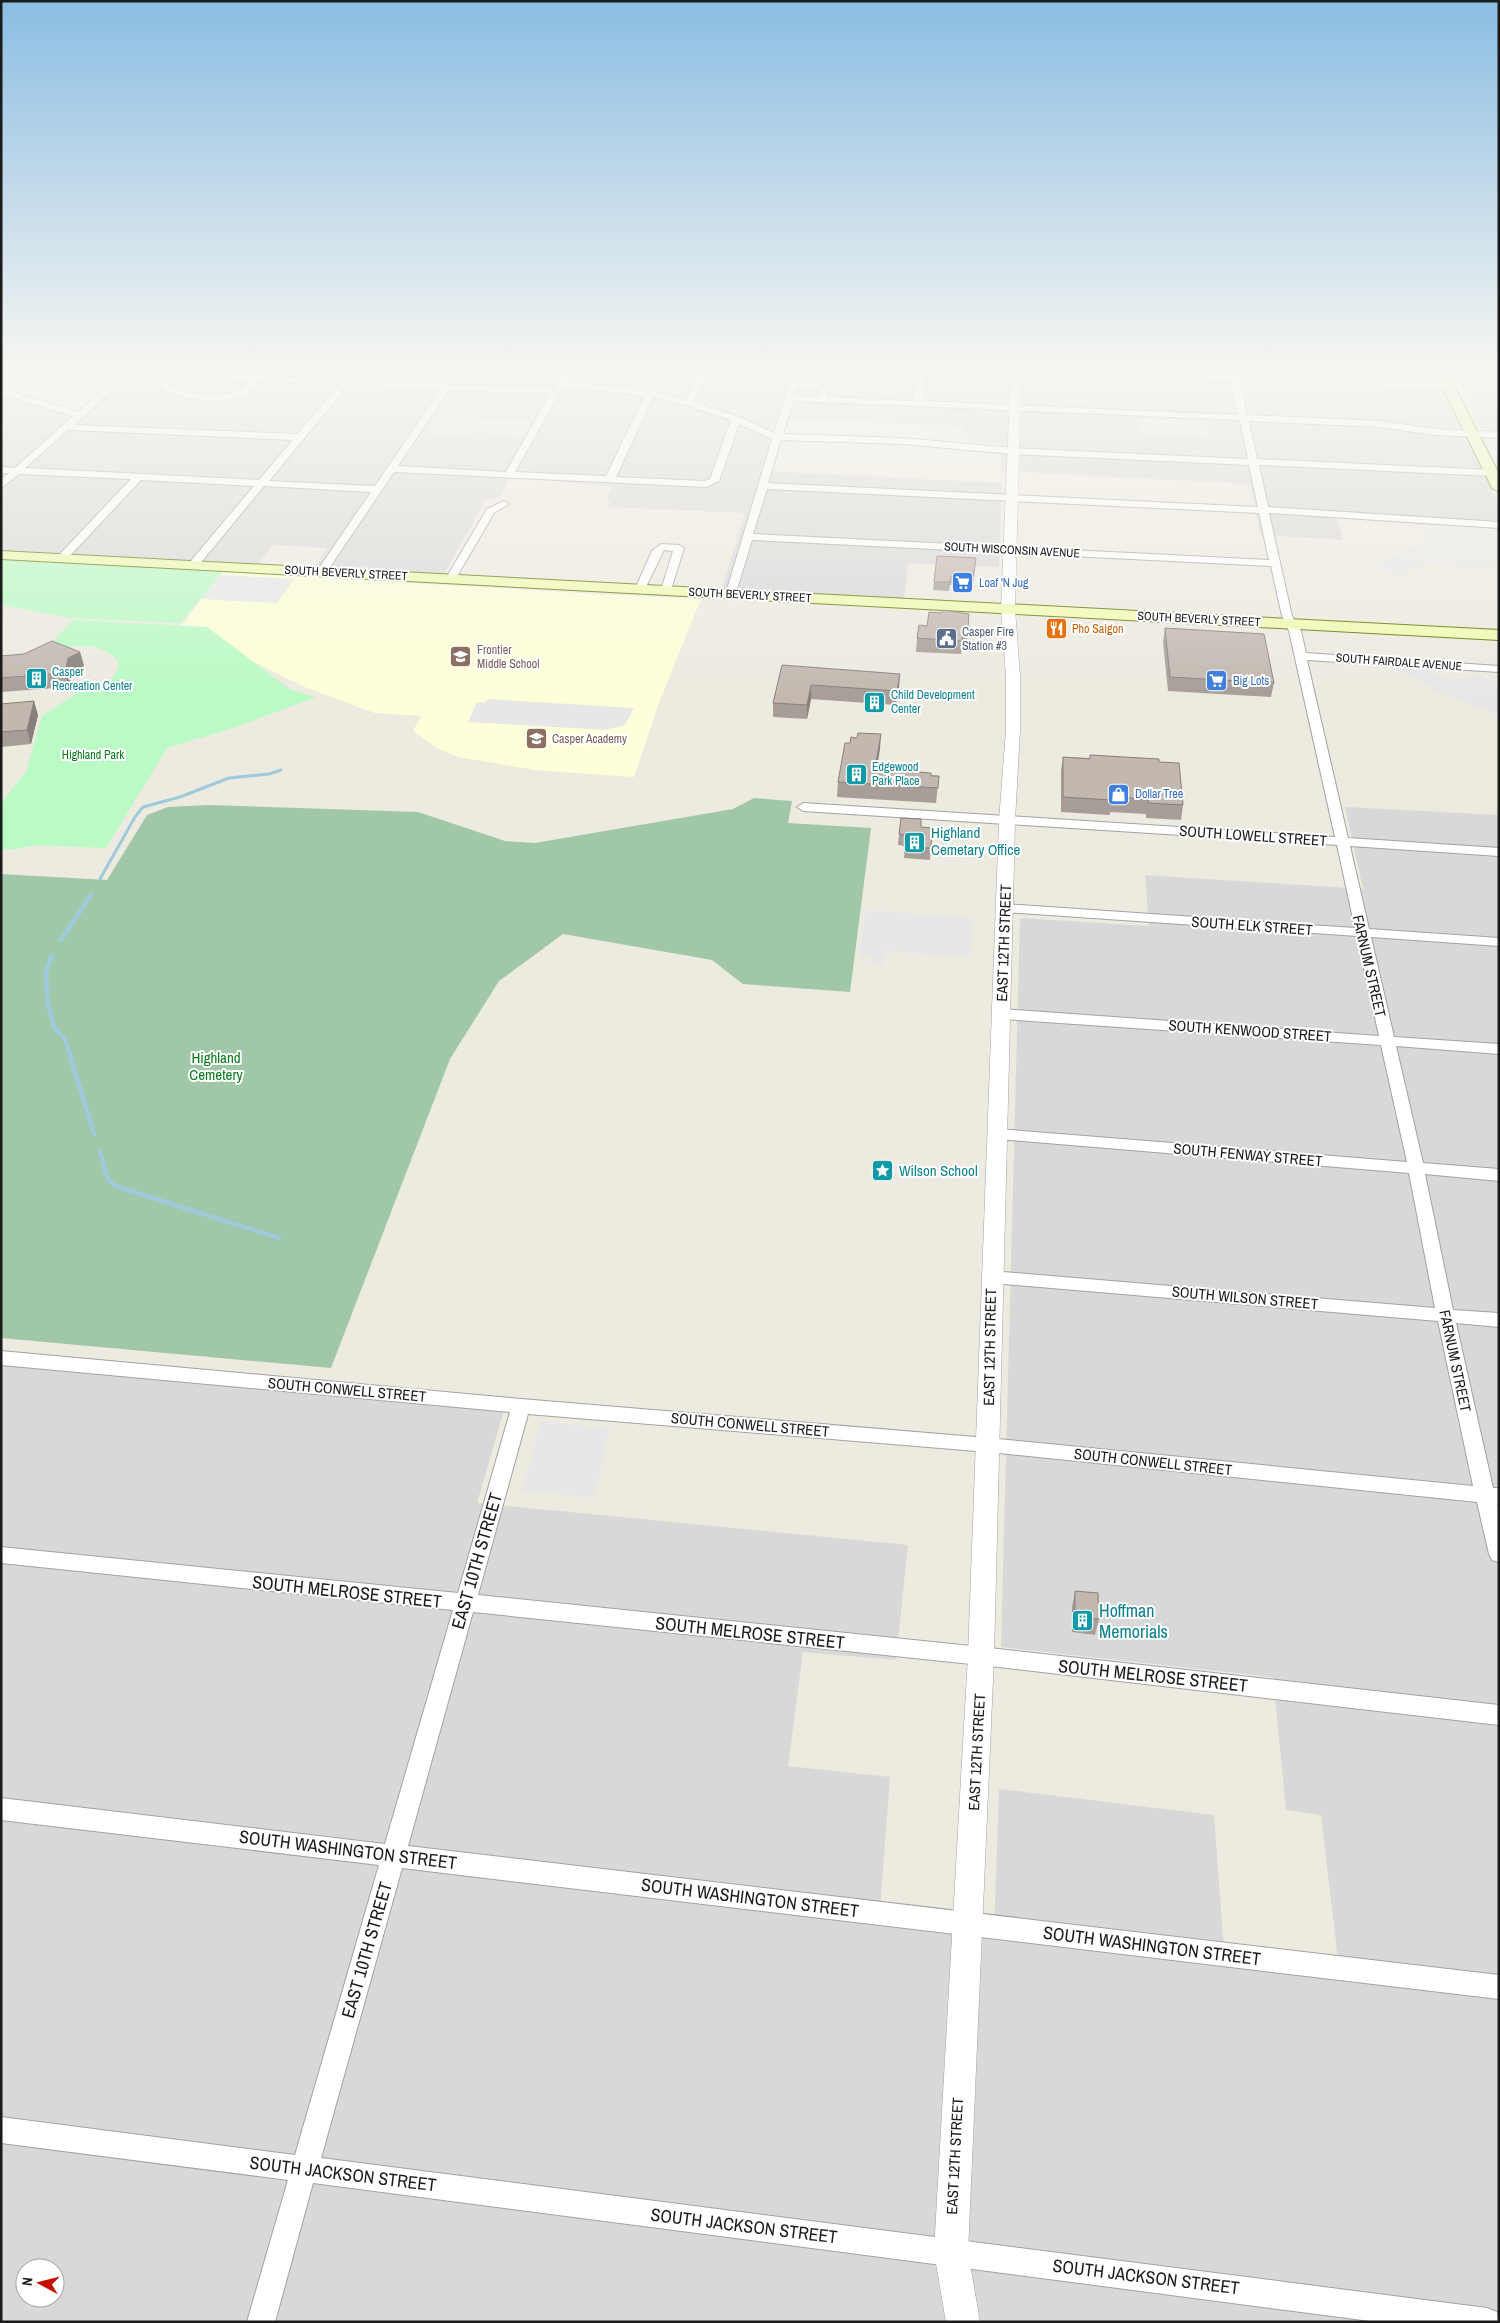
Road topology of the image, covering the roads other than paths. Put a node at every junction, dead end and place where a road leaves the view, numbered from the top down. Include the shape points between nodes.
1 (137, 480) edge
2 (198, 480) edge
3 (263, 480) edge
4 (383, 480) edge
5 (637, 480) edge
6 (714, 480) edge
7 (764, 480) edge
8 (1011, 480) edge
9 (1258, 480) edge
10 (261, 483) junction
11 (763, 486) junction
12 (377, 489) junction
13 (1010, 498) junction
14 (504, 504) dead end
15 (1264, 510) junction
16 (1499, 525) edge
17 (747, 537) junction
18 (1009, 550) junction
19 (1, 555) edge
20 (63, 557) junction
21 (1276, 563) junction
22 (194, 564) junction
23 (322, 571) junction
24 (452, 578) junction
25 (640, 589) junction
26 (666, 590) junction
27 (728, 593) junction
28 (1008, 609) junction
29 (1291, 624) junction
30 (1499, 635) edge
31 (1300, 656) junction
32 (1499, 669) edge
33 (803, 807) dead end
34 (1007, 821) junction
35 (1341, 842) junction
36 (1499, 852) edge
37 (1005, 908) junction
38 (1363, 933) junction
39 (1499, 942) edge
40 (1002, 1014) junction
41 (1386, 1041) junction
42 (1499, 1049) edge
43 (998, 1134) junction
44 (1416, 1168) junction
45 (1499, 1175) edge
46 (992, 1277) junction
47 (1445, 1315) junction
48 (1499, 1320) edge
49 (1, 1358) edge
50 (521, 1406) junction
51 (988, 1445) junction
52 (1492, 1495) edge
53 (1499, 1554) edge
54 (1, 1555) edge
55 (465, 1604) junction
56 (981, 1656) junction
57 (1499, 1715) edge
58 (1, 1809) edge
59 (393, 1856) junction
60 (966, 1924) junction
61 (1499, 1987) edge
62 (1, 2130) edge
63 (305, 2169) junction
64 (951, 2252) junction
65 (261, 2322) edge
66 (963, 2322) edge
67 (1487, 2322) edge

1 - 20 street
2 - 10 street
3 - 10 street
4 - 12 street
5 - 6 street via 706,484
7 - 11 street
8 - 13 street, EAST 12TH STREET
9 - 15 street, FARNUM STREET
10 - 12 street
10 - 22 street
11 - 13 street
11 - 17 street
12 - 23 street
13 - 15 street
13 - 18 street, EAST 12TH STREET
14 - 24 street via 490,511
15 - 16 street
15 - 21 street, FARNUM STREET
17 - 18 street, SOUTH WISCONSIN AVENUE
17 - 27 street
18 - 21 street, SOUTH WISCONSIN AVENUE
18 - 28 street, EAST 12TH STREET
19 - 20 main road, SOUTH BEVERLY STREET
20 - 22 main road, SOUTH BEVERLY STREET
21 - 29 street, FARNUM STREET
22 - 23 main road, SOUTH BEVERLY STREET
23 - 24 main road, SOUTH BEVERLY STREET
24 - 25 main road, SOUTH BEVERLY STREET
25 - 26 main road, SOUTH BEVERLY STREET
25 - 26 street via 657,551 661,547 679,548
26 - 27 main road, SOUTH BEVERLY STREET
27 - 28 main road, SOUTH BEVERLY STREET
28 - 29 main road, SOUTH BEVERLY STREET
28 - 34 street, EAST 12TH STREET via 1013,687
29 - 30 main road, SOUTH BEVERLY STREET
29 - 31 street, FARNUM STREET
31 - 32 street, SOUTH FAIRDALE AVENUE
31 - 35 street, FARNUM STREET
33 - 34 street, SOUTH LOWELL STREET
34 - 35 street, SOUTH LOWELL STREET
34 - 37 street, EAST 12TH STREET
35 - 36 street, SOUTH LOWELL STREET
35 - 38 street, FARNUM STREET
37 - 38 street, SOUTH ELK STREET
37 - 40 street, EAST 12TH STREET
38 - 39 street, SOUTH ELK STREET
38 - 41 street, FARNUM STREET
40 - 41 street, SOUTH KENWOOD STREET
40 - 43 street, EAST 12TH STREET
41 - 42 street, SOUTH KENWOOD STREET
41 - 44 street, FARNUM STREET
43 - 44 street, SOUTH FENWAY STREET
43 - 46 street, EAST 12TH STREET
44 - 45 street, SOUTH FENWAY STREET
44 - 47 street, FARNUM STREET
46 - 47 street, SOUTH WILSON STREET
46 - 51 street, EAST 12TH STREET
47 - 48 street, SOUTH WILSON STREET
47 - 52 street, FARNUM STREET via 1462,1399
49 - 50 street, SOUTH CONWELL STREET
50 - 51 street, SOUTH CONWELL STREET
50 - 55 street, EAST 10TH STREET
51 - 52 street, SOUTH CONWELL STREET
51 - 56 street, EAST 12TH STREET
52 - 53 street, FARNUM STREET
54 - 55 street, SOUTH MELROSE STREET
55 - 56 street, SOUTH MELROSE STREET
55 - 59 street, EAST 10TH STREET
56 - 57 street, SOUTH MELROSE STREET
56 - 60 street, EAST 12TH STREET
58 - 59 street, SOUTH WASHINGTON STREET
59 - 60 street, SOUTH WASHINGTON STREET
59 - 63 street, EAST 10TH STREET
60 - 61 street, SOUTH WASHINGTON STREET
60 - 64 street, EAST 12TH STREET
62 - 63 street, SOUTH JACKSON STREET
63 - 64 street, SOUTH JACKSON STREET
63 - 65 street, EAST 10TH STREET
64 - 66 street, EAST 12TH STREET
64 - 67 street, SOUTH JACKSON STREET

